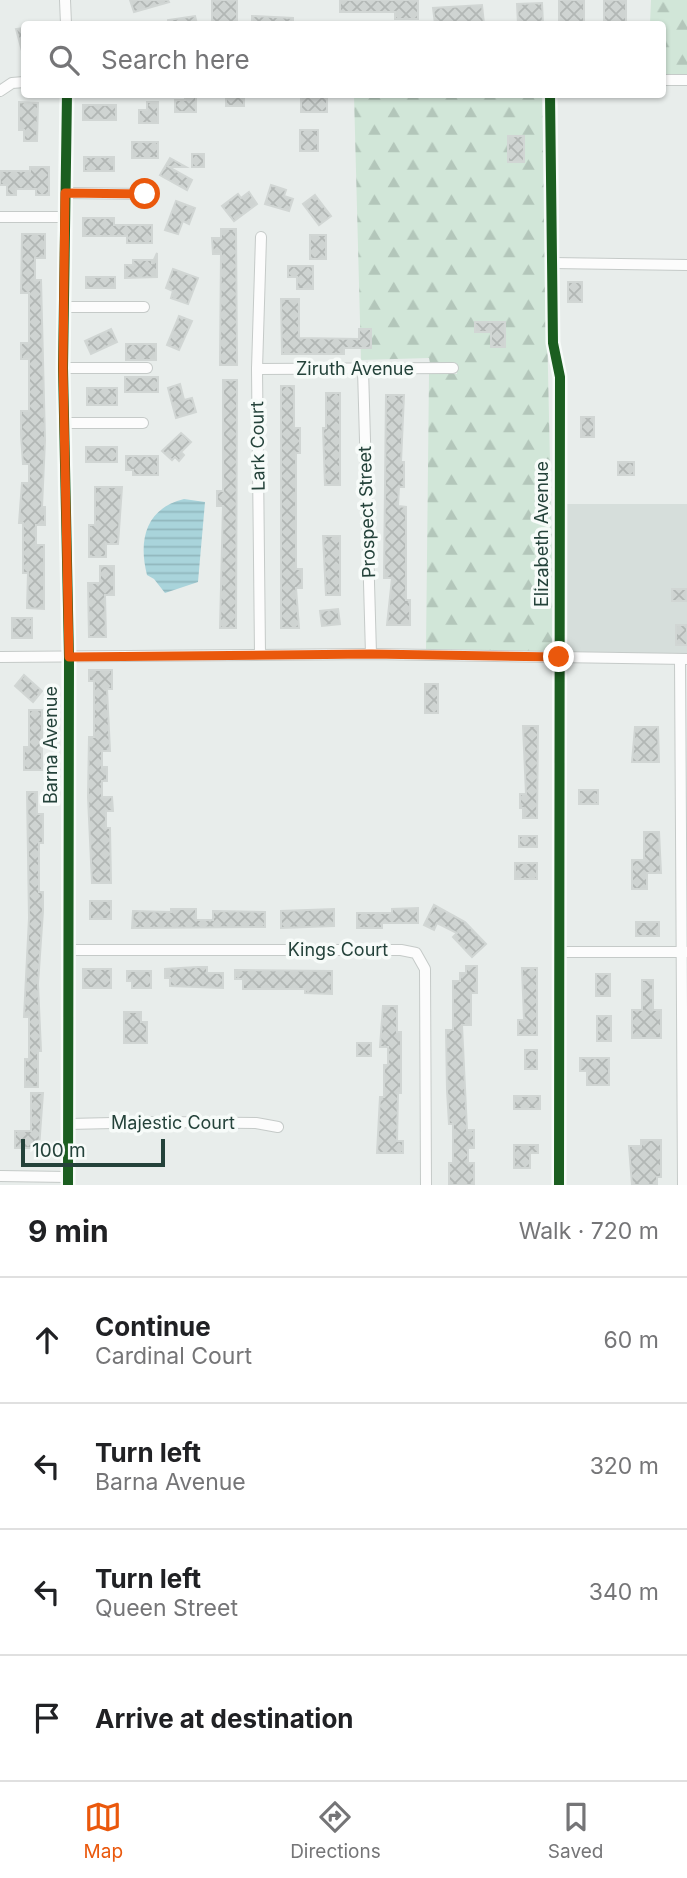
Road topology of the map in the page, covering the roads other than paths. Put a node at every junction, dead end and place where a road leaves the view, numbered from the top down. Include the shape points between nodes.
1 (65, 0) edge
2 (66, 21) edge
3 (666, 80) edge
4 (687, 80) edge
5 (21, 82) edge
6 (0, 90) edge
7 (67, 98) edge
8 (550, 98) edge
9 (65, 193) junction
10 (145, 194) dead end
11 (0, 217) edge
12 (65, 217) junction
13 (261, 237) dead end
14 (552, 263) junction
15 (687, 265) edge
16 (64, 307) junction
17 (144, 307) dead end
18 (63, 368) junction
19 (147, 368) dead end
20 (453, 368) dead end
21 (257, 369) junction
22 (363, 369) junction
23 (65, 423) junction
24 (143, 423) dead end
25 (260, 654) junction
26 (371, 654) junction
27 (0, 657) edge
28 (69, 657) junction
29 (559, 657) junction
30 (683, 659) edge
31 (67, 950) junction
32 (560, 952) junction
33 (684, 953) edge
34 (68, 1124) junction
35 (278, 1127) dead end
36 (0, 1175) edge
37 (68, 1181) edge
38 (426, 1185) edge
39 (559, 1185) edge
40 (683, 1185) edge

1 - 2 street
3 - 4 street
5 - 6 street
7 - 9 street, Barna Avenue
8 - 14 street, Elizabeth Avenue
9 - 10 street
9 - 12 street, Barna Avenue
11 - 12 street
12 - 16 street, Barna Avenue
13 - 21 street, Lark Court
14 - 15 street
14 - 29 street, Elizabeth Avenue via 553,343 560,377
16 - 17 street
16 - 18 street, Barna Avenue
18 - 19 street
18 - 23 street, Barna Avenue
20 - 22 street, Ziruth Avenue
21 - 22 street, Ziruth Avenue
21 - 25 street, Lark Court
22 - 26 street, Prospect Street
23 - 24 street
23 - 28 street, Barna Avenue
25 - 26 street
25 - 28 street
26 - 29 street
27 - 28 street
28 - 31 street, Barna Avenue
29 - 30 street
29 - 32 street, Elizabeth Avenue
30 - 33 street
31 - 34 street, Barna Avenue
31 - 38 street, Kings Court via 416,953 425,970
32 - 33 street
32 - 39 street, Elizabeth Avenue
33 - 40 street
34 - 35 street, Majestic Court via 256,1123
34 - 37 street, Barna Avenue
36 - 37 street

